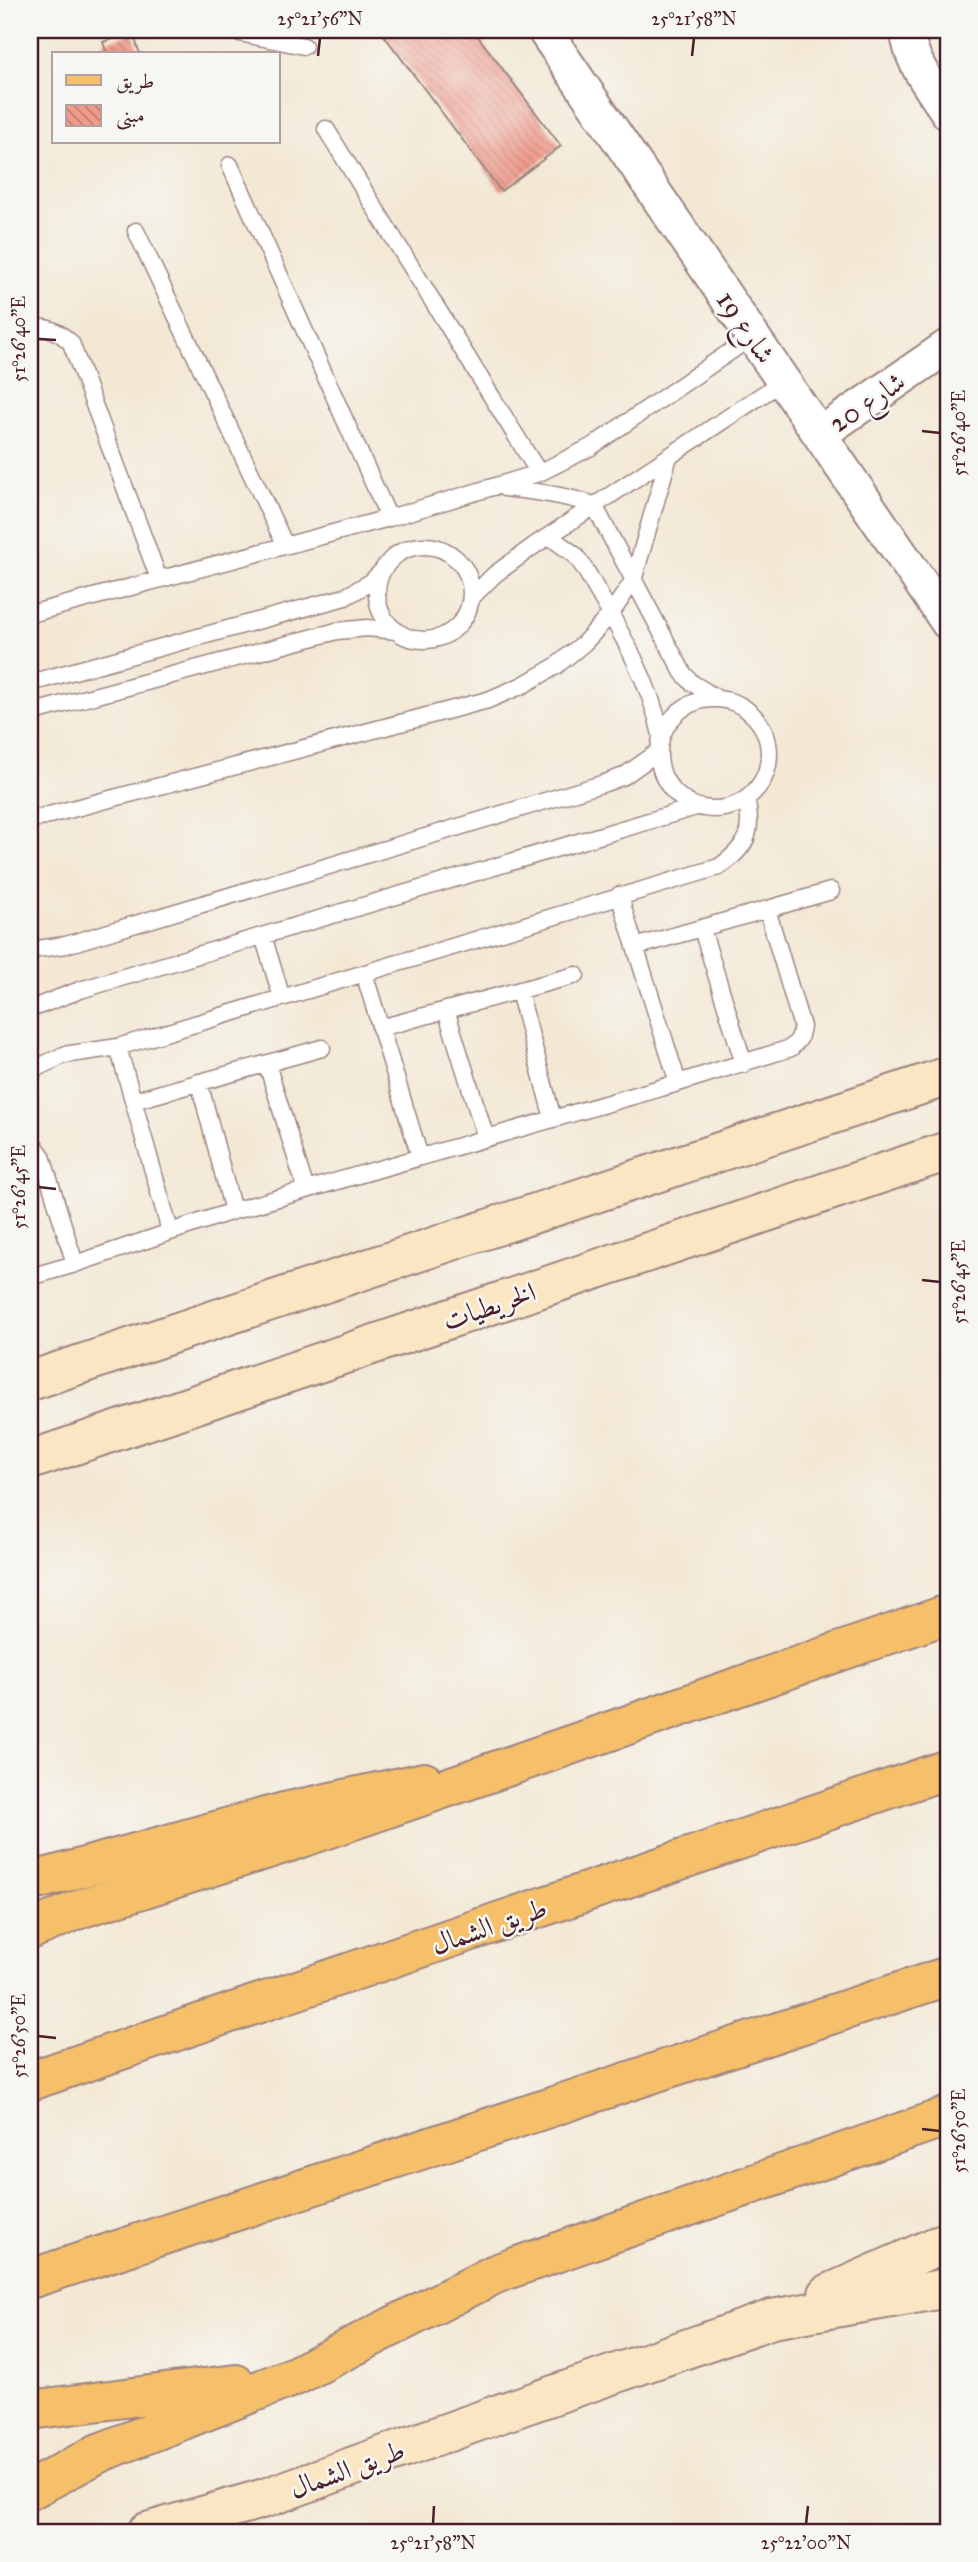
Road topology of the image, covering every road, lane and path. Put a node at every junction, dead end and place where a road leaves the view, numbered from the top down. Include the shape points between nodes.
1 (225, 30) edge
2 (544, 30) edge
3 (907, 30) edge
4 (304, 46) dead end
5 (948, 113) edge
6 (326, 129) dead end
7 (230, 165) dead end
8 (136, 231) dead end
9 (30, 327) edge
10 (752, 336) junction
11 (948, 346) edge
12 (783, 381) junction
13 (820, 434) junction
14 (669, 456) junction
15 (539, 473) junction
16 (495, 488) junction
17 (594, 505) junction
18 (389, 517) junction
19 (549, 536) junction
20 (285, 545) junction
21 (381, 572) junction
22 (159, 579) junction
23 (633, 581) junction
24 (471, 598) junction
25 (30, 614) edge
26 (610, 615) junction
27 (948, 624) edge
28 (397, 631) junction
29 (30, 682) edge
30 (715, 697) junction
31 (30, 713) edge
32 (662, 735) junction
33 (658, 752) junction
34 (746, 799) junction
35 (696, 807) junction
36 (30, 820) edge
37 (831, 891) dead end
38 (619, 895) junction
39 (767, 909) junction
40 (702, 929) junction
41 (263, 936) junction
42 (635, 947) junction
43 (30, 950) edge
44 (364, 973) junction
45 (576, 975) dead end
46 (519, 991) junction
47 (282, 998) junction
48 (30, 1009) edge
49 (446, 1010) junction
50 (380, 1028) junction
51 (118, 1047) junction
52 (322, 1048) dead end
53 (267, 1064) junction
54 (744, 1064) junction
55 (30, 1071) edge
56 (948, 1076) edge
57 (199, 1082) junction
58 (678, 1083) junction
59 (133, 1101) junction
60 (553, 1119) junction
61 (486, 1138) junction
62 (30, 1143) edge
63 (948, 1151) edge
64 (420, 1157) junction
65 (306, 1190) junction
66 (233, 1210) junction
67 (170, 1231) junction
68 (75, 1264) junction
69 (30, 1277) edge
70 (30, 1381) edge
71 (30, 1460) edge
72 (948, 1614) edge
73 (948, 1769) edge
74 (287, 1827) junction
75 (30, 1882) edge
76 (82, 1908) junction
77 (30, 1922) edge
78 (30, 1930) edge
79 (948, 1976) edge
80 (30, 2081) edge
81 (948, 2116) edge
82 (948, 2241) edge
83 (30, 2279) edge
84 (948, 2288) edge
85 (772, 2319) junction
86 (295, 2376) junction
87 (30, 2410) edge
88 (99, 2453) junction
89 (30, 2468) edge
90 (30, 2490) edge
91 (147, 2532) edge

1 - 4 lane
2 - 10 street, شارع 19
3 - 5 street via 916,63
6 - 15 lane
7 - 18 lane
8 - 20 lane
9 - 22 lane via 60,332 71,343
10 - 12 street, شارع 19
10 - 15 lane via 591,447
11 - 13 street, شارع 20
12 - 13 street, شارع 19
12 - 14 lane
13 - 27 street, شارع 19
14 - 17 lane
14 - 23 lane
15 - 16 lane
16 - 17 lane via 537,491
16 - 18 lane
17 - 19 lane
17 - 23 lane
18 - 20 lane
19 - 24 lane via 494,575
19 - 26 lane via 575,555
20 - 22 lane
21 - 24 lane via 405,550 436,548 463,566
21 - 28 lane via 379,604
21 - 29 lane via 345,597
22 - 25 lane
23 - 26 lane
23 - 30 lane via 683,673
24 - 28 lane via 467,613 443,636 427,640
26 - 32 lane via 645,684
26 - 36 lane via 556,666 488,700
28 - 31 lane via 337,631
30 - 32 lane via 682,708
30 - 34 lane via 748,709 768,738 766,772
32 - 33 lane
33 - 35 lane via 668,786
33 - 43 lane via 624,776 605,783 66,945
34 - 35 lane via 730,807
34 - 38 lane via 747,839 736,855 719,867
35 - 41 lane
37 - 39 lane
38 - 42 lane
38 - 44 lane
39 - 40 lane
39 - 54 lane via 802,1027 791,1048
40 - 42 lane
40 - 54 lane
41 - 47 lane
41 - 48 lane
42 - 58 lane
44 - 47 lane
44 - 50 lane
45 - 46 lane
46 - 49 lane
46 - 60 lane
47 - 51 lane
49 - 50 lane
49 - 61 lane
50 - 64 lane
51 - 55 lane via 64,1055
51 - 59 lane
52 - 53 lane
53 - 57 lane
53 - 65 lane
54 - 58 lane
56 - 70 main road
57 - 59 lane
57 - 66 lane
58 - 60 lane
59 - 67 lane
60 - 61 lane
61 - 64 lane
62 - 68 lane via 42,1156
63 - 71 main road, الخريطيات
64 - 65 lane
65 - 66 lane
66 - 67 lane
67 - 68 lane
68 - 69 lane
72 - 74 main road via 512,1763
73 - 80 main road, طريق الشمال
74 - 75 main road
74 - 76 main road
76 - 77 main road
76 - 78 main road
79 - 83 main road
81 - 86 main road via 495,2274
82 - 85 main road
84 - 85 main road, طريق الشمال
85 - 91 main road, طريق الشمال via 265,2498
86 - 87 main road
86 - 88 main road
88 - 89 main road
88 - 90 main road

